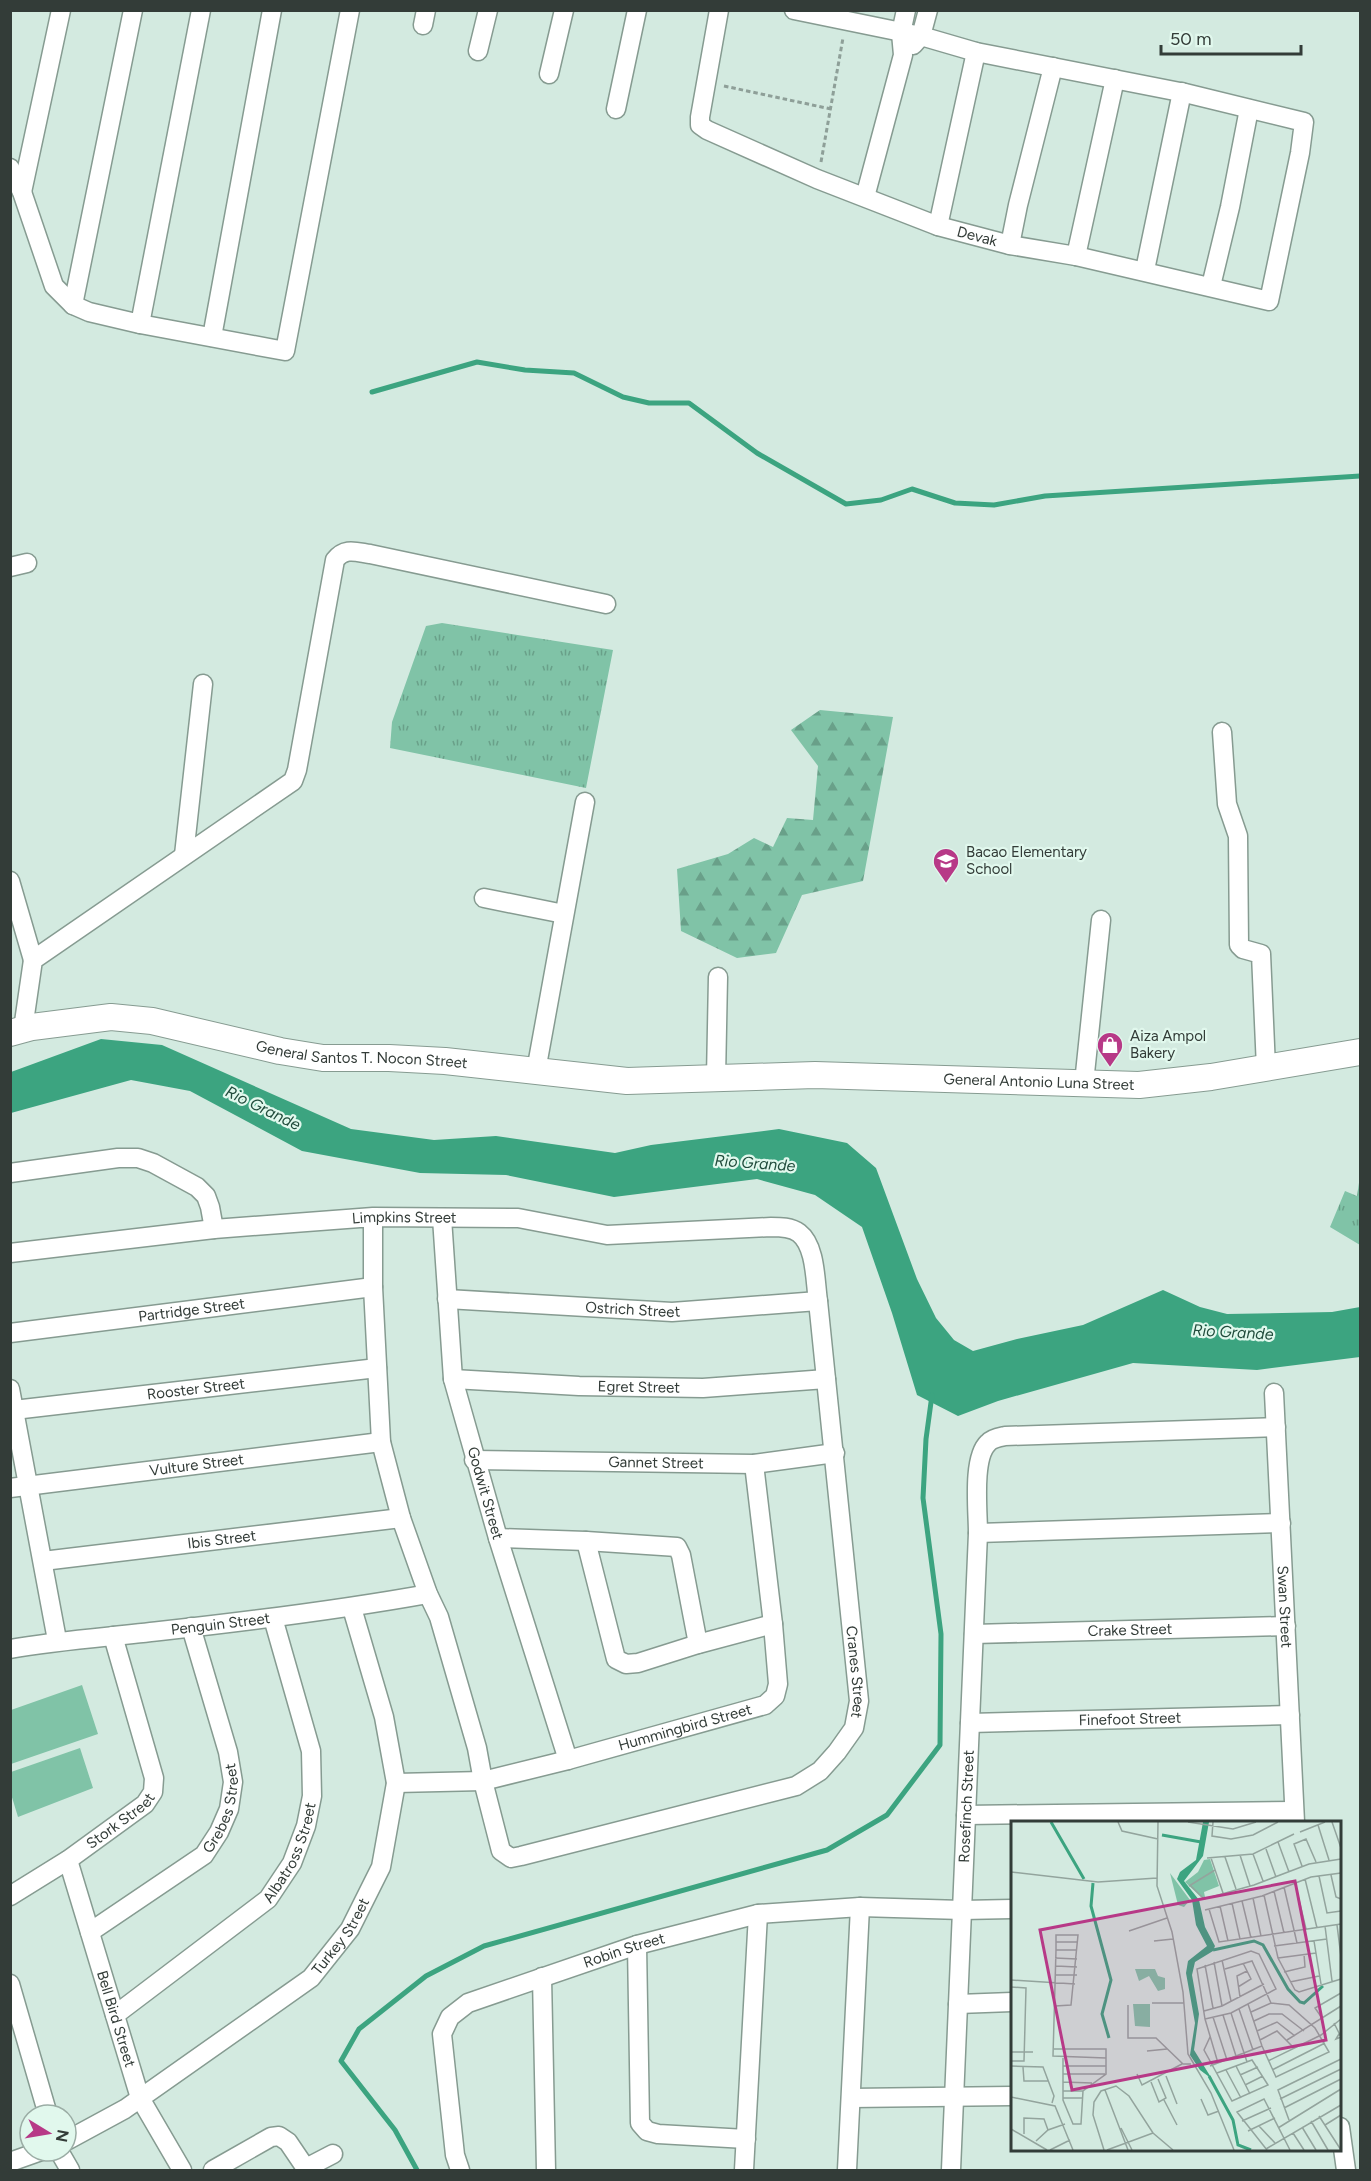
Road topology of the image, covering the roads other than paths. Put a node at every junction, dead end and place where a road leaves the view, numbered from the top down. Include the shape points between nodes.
1 (61, 10) edge
2 (133, 10) edge
3 (201, 10) edge
4 (272, 10) edge
5 (350, 10) edge
6 (488, 10) edge
7 (564, 10) edge
8 (637, 10) edge
9 (719, 10) edge
10 (794, 10) edge
11 (906, 10) edge
12 (928, 10) edge
13 (901, 33) junction
14 (921, 36) junction
15 (478, 51) dead end
16 (976, 52) junction
17 (903, 55) junction
18 (1053, 68) junction
19 (549, 74) dead end
20 (1115, 79) junction
21 (1182, 93) junction
22 (616, 109) dead end
23 (1249, 109) junction
24 (10, 168) edge
25 (22, 192) junction
26 (865, 197) junction
27 (938, 226) junction
28 (1010, 245) junction
29 (1076, 256) junction
30 (1145, 270) junction
31 (1211, 286) junction
32 (73, 305) junction
33 (140, 324) junction
34 (212, 337) junction
35 (606, 604) dead end
36 (203, 684) dead end
37 (1222, 732) dead end
38 (585, 802) dead end
39 (184, 855) junction
40 (10, 881) edge
41 (484, 898) dead end
42 (564, 914) junction
43 (1101, 920) dead end
44 (33, 960) junction
45 (718, 977) dead end
46 (17, 1031) edge
47 (1360, 1052) edge
48 (1266, 1068) junction
49 (536, 1071) junction
50 (716, 1078) junction
51 (1084, 1083) junction
52 (10, 1173) edge
53 (373, 1217) junction
54 (442, 1218) junction
55 (214, 1229) junction
56 (797, 1232) joint
57 (10, 1253) edge
58 (374, 1287) junction
59 (447, 1299) junction
60 (819, 1301) junction
61 (10, 1333) edge
62 (377, 1368) junction
63 (453, 1379) junction
64 (826, 1379) junction
65 (10, 1389) edge
66 (1274, 1393) dead end
67 (14, 1410) junction
68 (1276, 1426) junction
69 (381, 1442) junction
70 (835, 1453) junction
71 (474, 1460) junction
72 (754, 1464) junction
73 (19, 1487) edge
74 (401, 1518) junction
75 (1281, 1523) junction
76 (978, 1533) junction
77 (498, 1538) junction
78 (586, 1541) junction
79 (43, 1561) junction
80 (428, 1594) junction
81 (352, 1608) junction
82 (273, 1618) junction
83 (773, 1624) junction
84 (1286, 1626) junction
85 (190, 1628) junction
86 (974, 1634) junction
87 (113, 1636) junction
88 (57, 1640) junction
89 (698, 1644) junction
90 (10, 1649) edge
91 (1290, 1715) junction
92 (970, 1723) junction
93 (568, 1760) junction
94 (483, 1781) junction
95 (396, 1783) junction
96 (966, 1815) junction
97 (1295, 1817) edge
98 (68, 1860) junction
99 (10, 1896) edge
100 (860, 1907) junction
101 (1011, 1909) edge
102 (962, 1910) junction
103 (758, 1914) junction
104 (90, 1932) junction
105 (637, 1945) junction
106 (542, 1977) junction
107 (10, 1984) edge
108 (1011, 2002) edge
109 (958, 2004) junction
110 (115, 2015) junction
111 (1011, 2096) edge
112 (140, 2098) junction
113 (851, 2098) junction
114 (954, 2098) junction
115 (45, 2103) edge
116 (78, 2134) edge
117 (1341, 2134) edge
118 (746, 2139) junction
119 (333, 2154) dead end
120 (306, 2169) edge
121 (182, 2170) edge
122 (213, 2170) edge
123 (460, 2170) edge
124 (546, 2170) edge
125 (744, 2170) edge
126 (847, 2170) edge
127 (951, 2170) edge
128 (1346, 2170) edge

1 - 25 street
2 - 32 street
3 - 33 street
4 - 34 street
5 - 34 street via 285,351
6 - 15 street
7 - 19 street
8 - 22 street
9 - 26 street, Devak via 700,125
10 - 13 street
11 - 13 street
12 - 14 street
13 - 14 street
13 - 17 street
14 - 16 street
14 - 17 street
16 - 18 street
16 - 27 street
17 - 26 street
18 - 20 street
18 - 28 street
20 - 21 street
20 - 29 street
21 - 23 street
21 - 30 street
23 - 31 street
23 - 31 street, Devak via 1304,122 1269,301
24 - 25 street
25 - 32 street via 54,286
26 - 27 street, Devak
27 - 28 street, Devak
28 - 29 street, Devak
29 - 30 street, Devak
30 - 31 street, Devak
32 - 33 street
33 - 34 street
35 - 39 street via 370,554 340,553 335,560 293,781
36 - 39 street
37 - 48 street via 1227,804 1238,836 1239,945 1261,954
38 - 42 street
39 - 44 street
40 - 44 street
41 - 42 street
42 - 49 street
43 - 51 street
44 - 46 street
45 - 50 street
46 - 49 main road, General Santos T. Nocon Street via 111,1017 152,1021 323,1058 434,1060
47 - 48 main road, General Antonio Luna Street
48 - 51 main road, General Antonio Luna Street via 1139,1085
49 - 50 main road, General Santos T. Nocon Street via 627,1081
50 - 51 main road, General Antonio Luna Street via 815,1075
52 - 55 street via 138,1158 197,1187 206,1196
53 - 54 street, Limpkins Street
53 - 55 street, Limpkins Street
53 - 58 street
54 - 56 street, Limpkins Street via 518,1218 607,1235 771,1227
54 - 59 street, Godwit Street
55 - 57 street, Limpkins Street
56 - 60 street, Cranes Street via 806,1240 811,1254
58 - 61 street, Partridge Street
58 - 62 street
59 - 60 street, Ostrich Street via 672,1312
59 - 63 street, Godwit Street
60 - 64 street, Cranes Street
62 - 67 street, Rooster Street
62 - 69 street
63 - 64 street, Egret Street via 703,1388
63 - 71 street, Godwit Street
64 - 70 street, Cranes Street
65 - 67 street
66 - 68 street, Swan Street
67 - 73 street
68 - 75 street, Swan Street
68 - 76 street, Rosefinch Street via 1005,1436 988,1443 982,1453
69 - 73 street, Vulture Street
69 - 74 street
70 - 72 street, Gannet Street
70 - 94 street, Cranes Street via 859,1701 854,1728 820,1771 796,1785 511,1858 501,1851
71 - 72 street, Gannet Street
71 - 77 street, Godwit Street
72 - 83 street, Hummingbird Street
73 - 79 street
74 - 79 street, Ibis Street
74 - 80 street
75 - 76 street
75 - 84 street, Swan Street
76 - 86 street, Rosefinch Street
77 - 78 street
77 - 93 street, Godwit Street
78 - 89 street via 677,1548
78 - 89 street via 616,1659 626,1664 638,1663
79 - 88 street
80 - 81 street, Penguin Street
80 - 94 street via 439,1617
81 - 82 street, Penguin Street
81 - 95 street, Turkey Street via 384,1717
82 - 85 street, Penguin Street
82 - 110 street, Albatross Street via 311,1751 312,1796 292,1863 268,1899
83 - 89 street
83 - 93 street, Hummingbird Street via 778,1684 775,1696 765,1705
84 - 86 street, Crake Street
84 - 91 street, Swan Street
85 - 87 street, Penguin Street
85 - 104 street, Grebes Street via 228,1752 233,1782 229,1809 204,1855
86 - 92 street, Rosefinch Street
87 - 88 street, Penguin Street
87 - 98 street, Stork Street via 154,1778 153,1792 145,1804
88 - 90 street, Penguin Street
91 - 92 street, Finefoot Street
91 - 97 street, Swan Street
92 - 96 street, Rosefinch Street
93 - 94 street, Hummingbird Street
94 - 95 street, Hummingbird Street
95 - 112 street, Turkey Street via 381,1867 350,1929 311,1978
96 - 97 street
96 - 102 street, Rosefinch Street
98 - 99 street, Stork Street
98 - 104 street, Bell Bird Street
100 - 102 street, Robin Street
100 - 103 street, Robin Street
100 - 113 street
101 - 102 street, Robin Street
102 - 109 street, Rosefinch Street
103 - 105 street, Robin Street
103 - 118 street
104 - 110 street, Bell Bird Street
105 - 106 street, Robin Street
105 - 118 street via 640,2123 647,2131 658,2134
106 - 123 street, Robin Street via 468,2003 450,2017 442,2034
106 - 124 street
107 - 115 street
108 - 109 street
109 - 114 street, Rosefinch Street
110 - 112 street, Bell Bird Street
111 - 114 street
112 - 116 street, Turkey Street
112 - 121 street, Bell Bird Street
113 - 114 street
113 - 126 street
114 - 127 street, Rosefinch Street
117 - 128 street
118 - 125 street
119 - 120 street
120 - 122 street via 288,2142 279,2136

